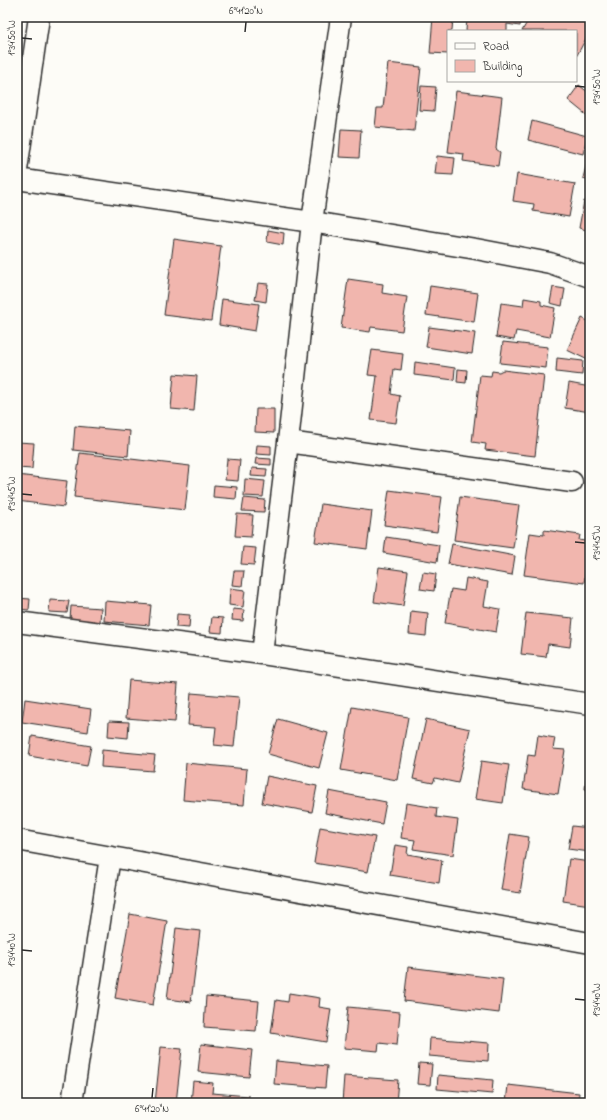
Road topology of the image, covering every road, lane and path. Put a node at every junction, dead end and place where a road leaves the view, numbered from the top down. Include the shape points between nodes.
1 (39, 17) edge
2 (341, 17) edge
3 (17, 170) edge
4 (17, 179) edge
5 (312, 222) junction
6 (590, 278) edge
7 (288, 442) junction
8 (572, 482) dead end
9 (17, 622) edge
10 (262, 654) junction
11 (590, 704) edge
12 (17, 840) edge
13 (110, 857) junction
14 (590, 943) edge
15 (72, 1103) edge

1 - 3 street
2 - 5 street
4 - 5 street
5 - 6 street via 550,263
5 - 7 street
7 - 8 street
7 - 10 street
9 - 10 street
10 - 11 street
12 - 13 street
13 - 14 street
13 - 15 street

